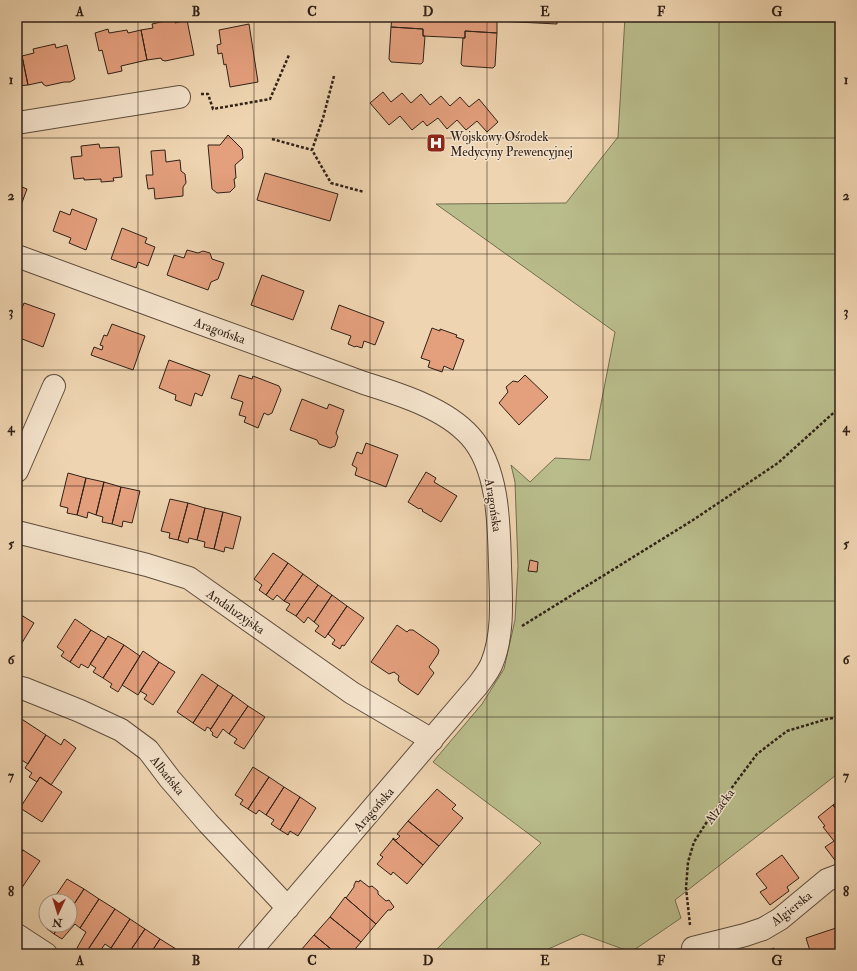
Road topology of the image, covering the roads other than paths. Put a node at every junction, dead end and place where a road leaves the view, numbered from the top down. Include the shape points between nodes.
1 (179, 96) dead end
2 (17, 123) edge
3 (17, 256) edge
4 (54, 386) dead end
5 (17, 471) edge
6 (17, 532) edge
7 (17, 687) edge
8 (432, 740) junction
9 (840, 875) edge
10 (288, 908) junction
11 (17, 935) edge
12 (694, 951) edge
13 (46, 954) edge
14 (248, 954) edge

1 - 2 street
3 - 8 street, Aragońska via 414,399 452,420 470,436 482,453 492,481 500,550 501,615 498,640 492,664 478,685
4 - 5 street
6 - 8 street, Andaluzyjska via 189,578 352,693
7 - 10 street, Albańska via 121,730 148,750 208,823
8 - 10 street, Aragońska
9 - 12 street, Algierska via 827,880 780,919 763,929
10 - 14 street, Aragońska
11 - 13 street

